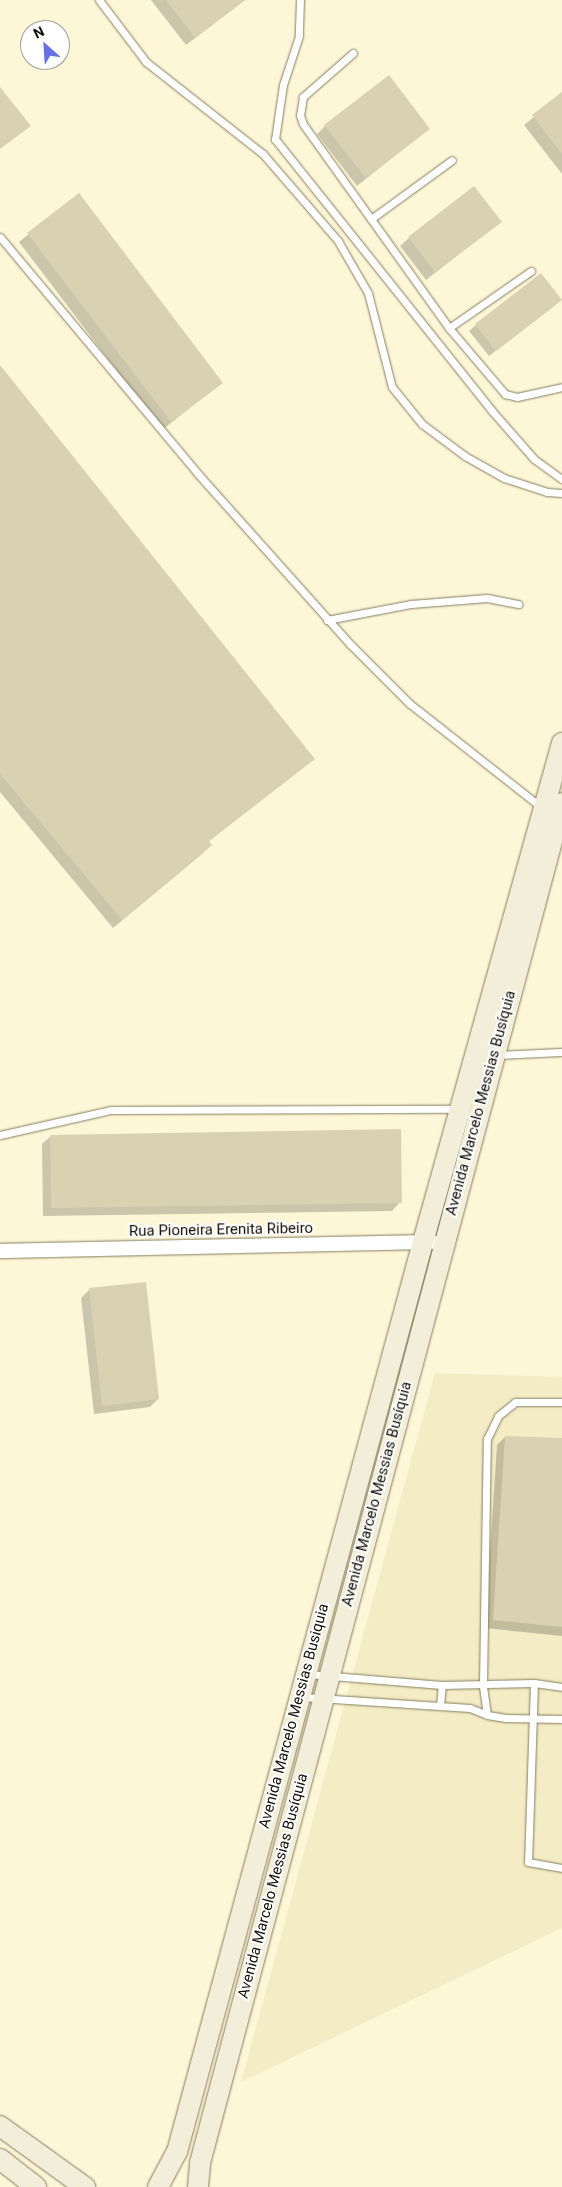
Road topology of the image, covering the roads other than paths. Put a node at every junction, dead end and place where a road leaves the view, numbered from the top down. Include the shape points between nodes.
1 (99, 0) edge
2 (300, 0) edge
3 (353, 52) dead end
4 (452, 160) dead end
5 (371, 219) junction
6 (0, 237) edge
7 (531, 271) dead end
8 (449, 328) junction
9 (562, 387) edge
10 (562, 478) edge
11 (562, 493) edge
12 (518, 604) dead end
13 (327, 620) junction
14 (562, 743) edge
15 (557, 806) edge
16 (562, 1052) edge
17 (484, 1055) junction
18 (460, 1109) junction
19 (0, 1135) edge
20 (423, 1242) junction
21 (444, 1242) junction
22 (0, 1251) edge
23 (562, 1402) edge
24 (306, 1674) junction
25 (328, 1677) junction
26 (534, 1683) junction
27 (442, 1685) junction
28 (483, 1685) junction
29 (562, 1687) edge
30 (300, 1697) junction
31 (323, 1698) junction
32 (440, 1706) junction
33 (486, 1716) junction
34 (531, 1719) junction
35 (562, 1719) edge
36 (562, 1868) edge
37 (0, 2126) edge
38 (0, 2159) edge
39 (36, 2187) edge
40 (85, 2187) edge
41 (158, 2187) edge
42 (198, 2187) edge

1 - 11 lane via 146,62 263,154 338,241 368,293 392,387 422,424 464,456 504,478 547,492
2 - 10 lane via 299,36 283,85 275,139 492,412 534,459
3 - 5 lane via 303,97 300,115 302,124
4 - 5 lane
5 - 8 lane
6 - 13 lane via 198,474
7 - 8 lane
8 - 9 lane via 505,394 517,397
12 - 13 lane via 487,598 411,604
13 - 15 lane via 410,704
14 - 15 street, Avenida Marcelo Messias Busíquia
15 - 17 street, Avenida Marcelo Messias Busíquia
16 - 17 lane
17 - 18 street, Avenida Marcelo Messias Busíquia
17 - 21 street, Avenida Marcelo Messias Busíquia
18 - 19 lane via 111,1110
18 - 20 street, Avenida Marcelo Messias Busíquia
20 - 21 street, Rua Pioneira Erenita Ribeiro
20 - 22 street, Rua Pioneira Erenita Ribeiro
20 - 24 street, Avenida Marcelo Messias Busiquia
21 - 25 street, Avenida Marcelo Messias Busíquia
23 - 28 lane via 515,1402 498,1416 487,1440
24 - 25 lane
24 - 30 street, Avenida Marcelo Messias Busiquia
25 - 27 lane
25 - 31 street, Avenida Marcelo Messias Busíquia
26 - 28 lane
26 - 29 lane
26 - 34 lane
27 - 28 lane
27 - 32 lane
28 - 33 lane
30 - 31 lane
30 - 41 street, Avenida Marcelo Messias Busiquia via 177,2152
31 - 32 lane
31 - 42 street, Avenida Marcelo Messias Busíquia via 200,2163
32 - 33 lane via 470,1708
33 - 34 lane
34 - 35 lane
34 - 36 lane via 528,1862
37 - 40 street
38 - 39 street

